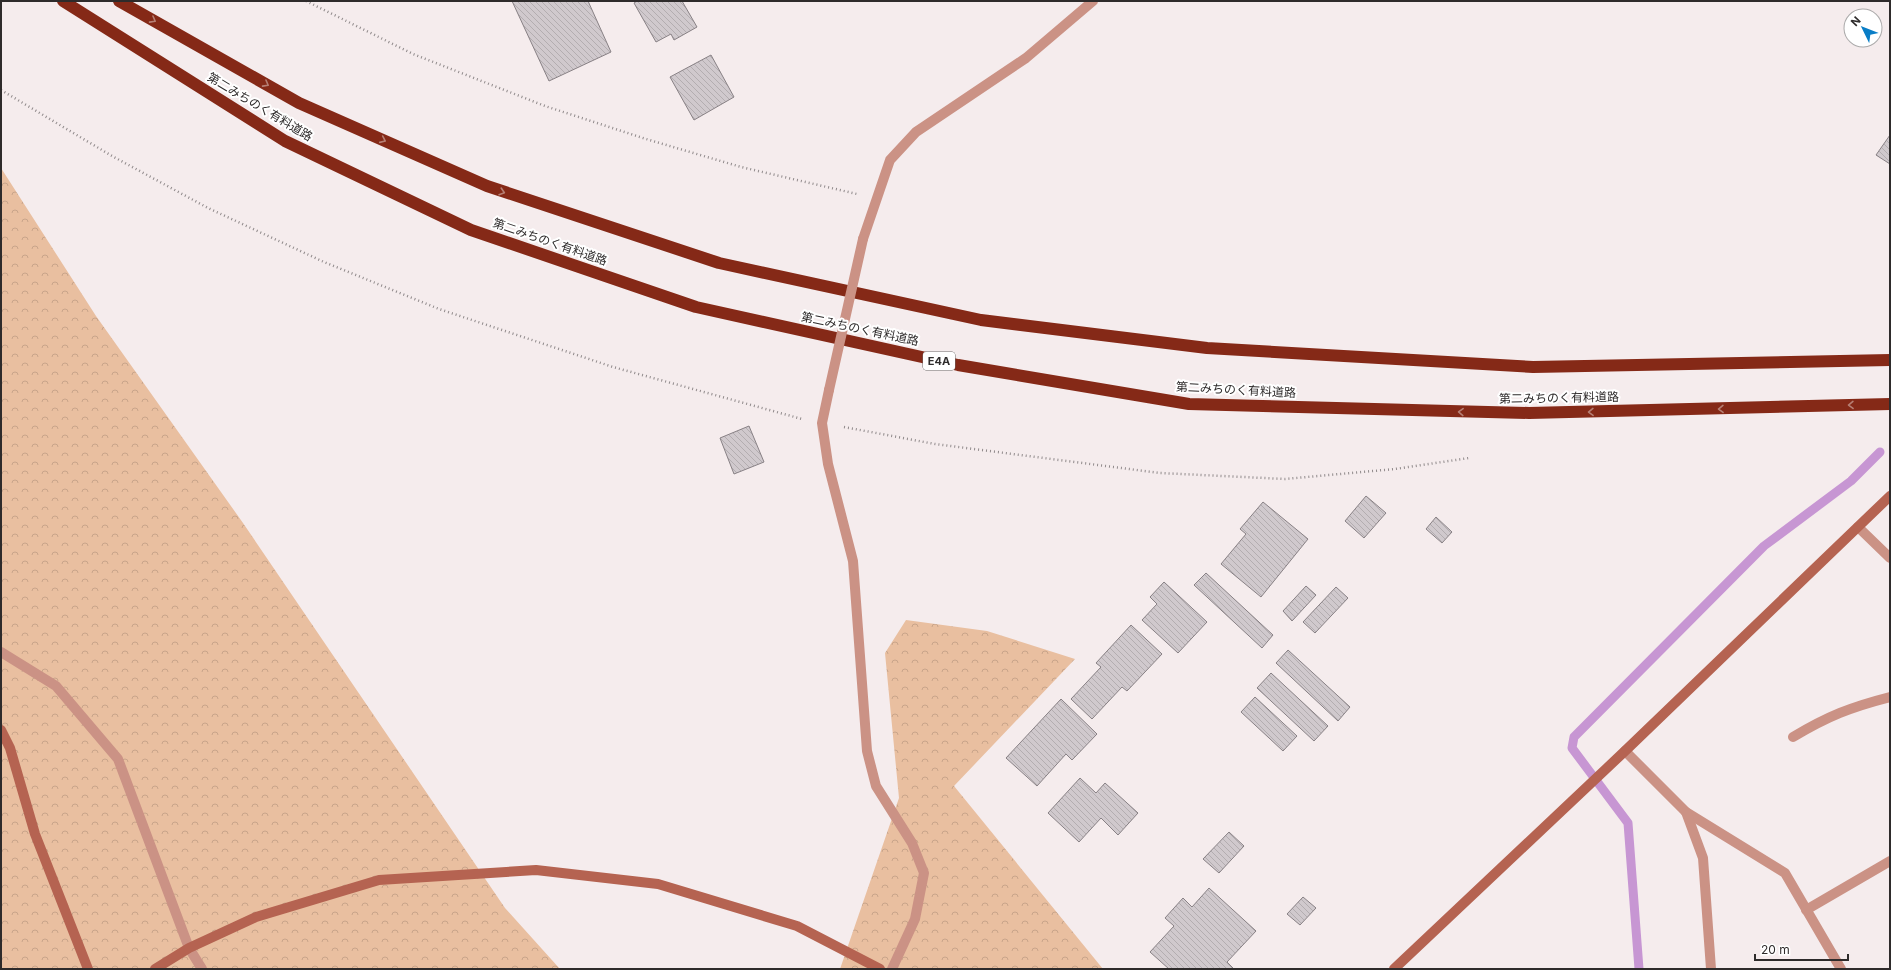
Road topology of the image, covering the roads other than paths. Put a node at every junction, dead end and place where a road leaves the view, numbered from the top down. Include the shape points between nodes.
1 (63, 1) edge
2 (119, 1) edge
3 (1093, 1) edge
4 (1890, 360) edge
5 (1890, 404) edge
6 (1890, 496) edge
7 (1858, 527) junction
8 (1890, 558) edge
9 (1, 652) edge
10 (1890, 697) edge
11 (1, 730) edge
12 (1793, 737) dead end
13 (1625, 751) junction
14 (1686, 812) junction
15 (1890, 861) edge
16 (1806, 910) junction
17 (190, 948) junction
18 (88, 969) edge
19 (155, 969) edge
20 (202, 969) edge
21 (880, 969) edge
22 (892, 969) edge
23 (1394, 969) edge
24 (1711, 969) edge
25 (1840, 969) edge

5 -> 1 highway, 第二みちのく有料道路 / E4A via 1529,414 1189,404 958,365 788,328 696,307 471,230 285,141
2 -> 4 highway, 第二みちのく有料道路 via 299,103 487,186 719,263 981,320 1207,348 1533,367
3 - 22 street, bridge via 1026,58 916,132 890,160 863,239 822,423 828,464 853,561 867,751 876,786 912,843 924,873 915,919
6 - 7 street
7 - 8 street
7 - 13 street
9 - 17 street via 56,686 118,759
10 - 12 street via 1858,705 1824,719
11 - 18 street via 10,748 35,834
13 - 14 street
13 - 23 street
14 - 16 street via 1785,873
14 - 24 street via 1703,858
15 - 16 street
16 - 25 street
17 - 19 street
17 - 20 street
17 - 21 street via 256,917 379,880 536,870 658,884 797,926

